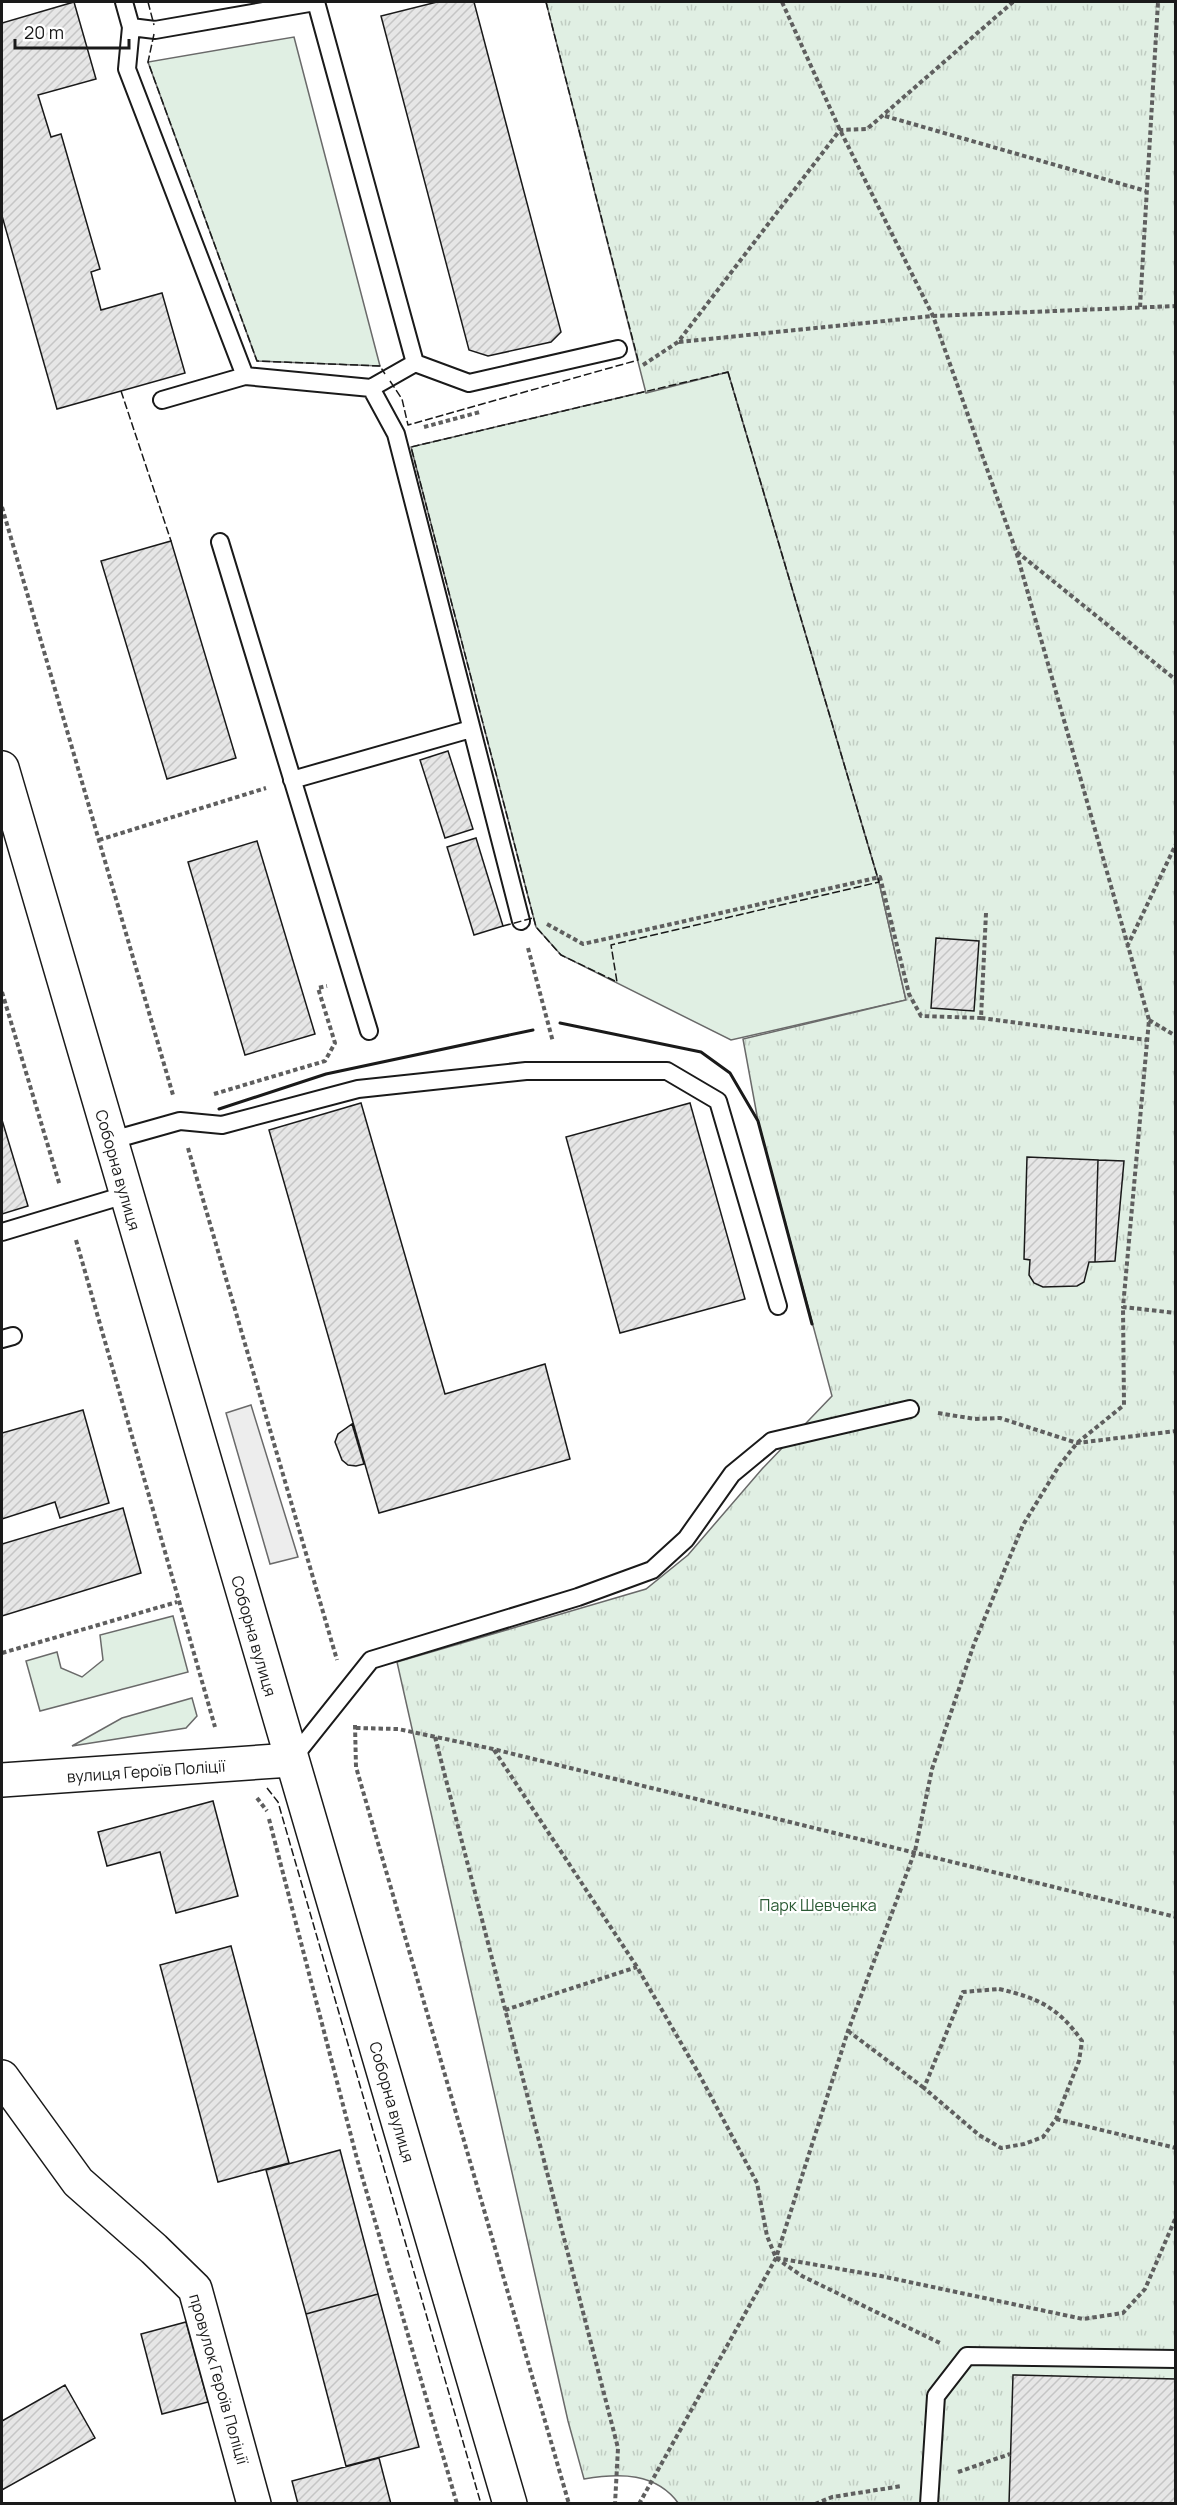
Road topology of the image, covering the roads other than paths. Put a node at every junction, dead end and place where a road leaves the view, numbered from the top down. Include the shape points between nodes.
1 (124, 2) edge
2 (316, 2) edge
3 (131, 27) junction
4 (618, 349) dead end
5 (416, 363) junction
6 (245, 376) junction
7 (371, 388) junction
8 (162, 400) dead end
9 (220, 542) dead end
10 (471, 729) junction
11 (2, 768) edge
12 (292, 780) junction
13 (520, 921) road end
14 (369, 1031) dead end
15 (110, 1141) junction
16 (125, 1195) junction
17 (2, 1232) edge
18 (778, 1306) dead end
19 (910, 1409) road end
20 (291, 1760) junction
21 (2, 1780) edge
22 (2, 2077) edge
23 (1176, 2359) edge
24 (254, 2504) edge
25 (510, 2504) edge
26 (929, 2504) edge

1 - 3 lane
2 - 3 lane via 155,30
2 - 5 lane
3 - 6 lane via 128,69
4 - 5 lane via 469,383
5 - 7 lane
6 - 7 lane
6 - 8 lane
7 - 10 lane via 396,434
9 - 12 lane
10 - 12 lane
10 - 13 lane
11 - 15 main road, Соборна вулиця
12 - 14 lane
15 - 16 main road, Соборна вулиця
15 - 18 lane via 180,1120 222,1125 358,1089 526,1071 667,1071 718,1101
16 - 17 lane
16 - 20 main road, Соборна вулиця
19 - 20 lane via 772,1441 732,1474 686,1539 652,1570 578,1597 371,1660
20 - 21 main road, вулиця Героїв Поліції
20 - 25 main road, Соборна вулиця
22 - 24 main road, провулок Героїв Поліції via 78,2182 195,2289
23 - 26 lane via 967,2356 936,2396

